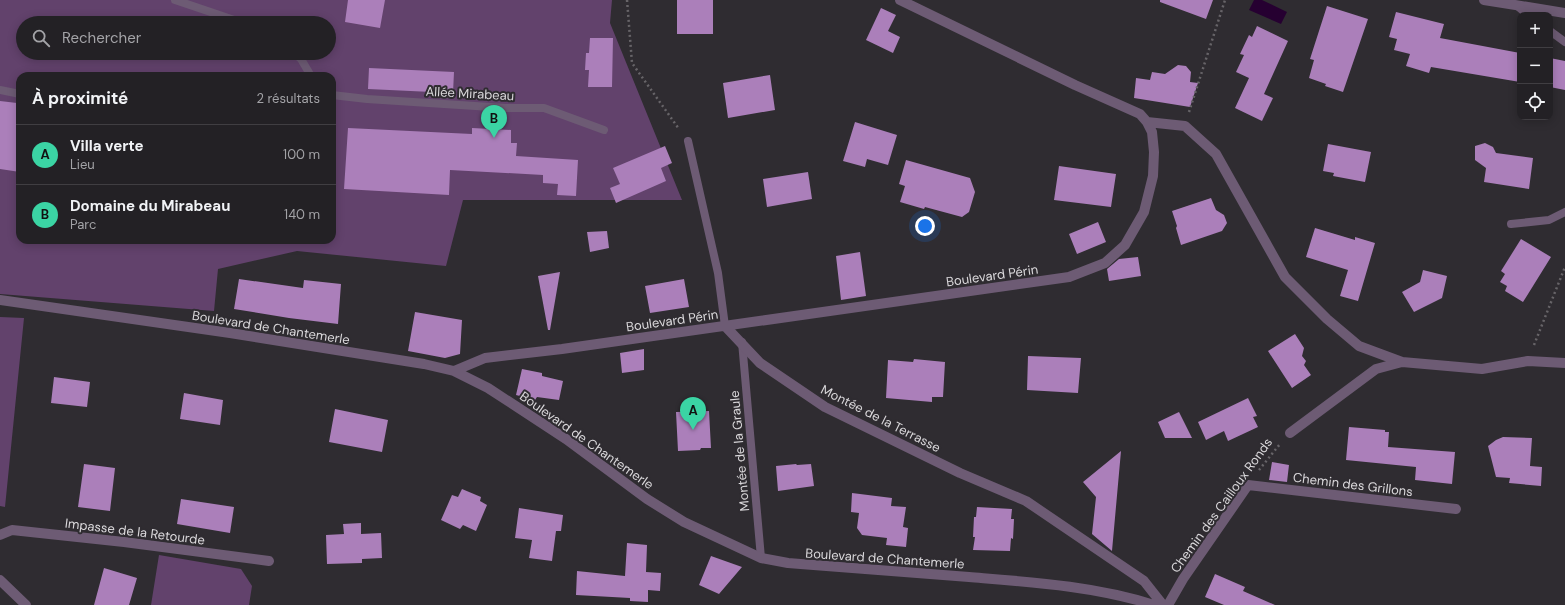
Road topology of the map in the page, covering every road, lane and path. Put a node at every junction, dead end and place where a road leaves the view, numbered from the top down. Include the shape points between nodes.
1 (175, 0) edge
2 (626, 0) edge
3 (900, 0) edge
4 (1225, 0) edge
5 (1484, 0) edge
6 (1515, 5) junction
7 (1524, 12) edge
8 (1565, 12) edge
9 (222, 16) edge
10 (1553, 33) edge
11 (1565, 42) edge
12 (302, 60) edge
13 (309, 72) edge
14 (0, 90) edge
15 (16, 93) edge
16 (336, 95) edge
17 (1147, 122) junction
18 (1185, 126) junction
19 (604, 130) dead end
20 (688, 141) joint
21 (1565, 212) edge
22 (1511, 224) dead end
23 (1565, 267) edge
24 (0, 300) edge
25 (725, 326) junction
26 (742, 342) junction
27 (1528, 361) junction
28 (1402, 362) junction
29 (1565, 362) edge
30 (454, 371) junction
31 (1290, 433) joint
32 (1248, 485) junction
33 (1456, 508) dead end
34 (0, 535) edge
35 (761, 558) junction
36 (268, 561) dead end
37 (0, 580) edge
38 (26, 605) edge
39 (1154, 605) edge
40 (1163, 605) edge
41 (1168, 605) edge

1 - 9 lane
2 - 20 path via 632,63
3 - 17 street via 1140,114
4 - 18 path
5 - 6 street
6 - 7 lane
6 - 8 street
10 - 11 lane
12 - 13 lane
14 - 15 lane
16 - 19 lane, Allée Mirabeau via 544,108
17 - 18 street
17 - 25 street, Boulevard Périn via 1152,132 1154,152 1153,176 1144,212 1125,245 1105,263 1069,277
18 - 28 street via 1216,154 1286,278 1327,319 1359,346
20 - 25 lane via 718,273
21 - 22 lane via 1549,220
23 - 27 path
24 - 30 street, Boulevard de Chantemerle via 230,333
25 - 26 street, Montée de la Terrasse
25 - 30 street, Boulevard Périn via 485,358
26 - 35 lane, Montée de la Graule
26 - 40 street, Montée de la Terrasse via 760,363 825,407 1026,501 1144,581
27 - 28 street via 1482,369
27 - 29 street
28 - 31 street, Chemin des Cailloux Ronds via 1376,368
30 - 35 street, Boulevard de Chantemerle via 488,388 560,434 647,499 684,522
31 - 32 path, Chemin des Cailloux Ronds
32 - 33 street, Chemin des Grillons
32 - 41 street, Chemin des Cailloux Ronds
34 - 36 street, Impasse de la Retourde via 12,530
35 - 39 street, Boulevard de Chantemerle via 788,563 1053,585
37 - 38 street

